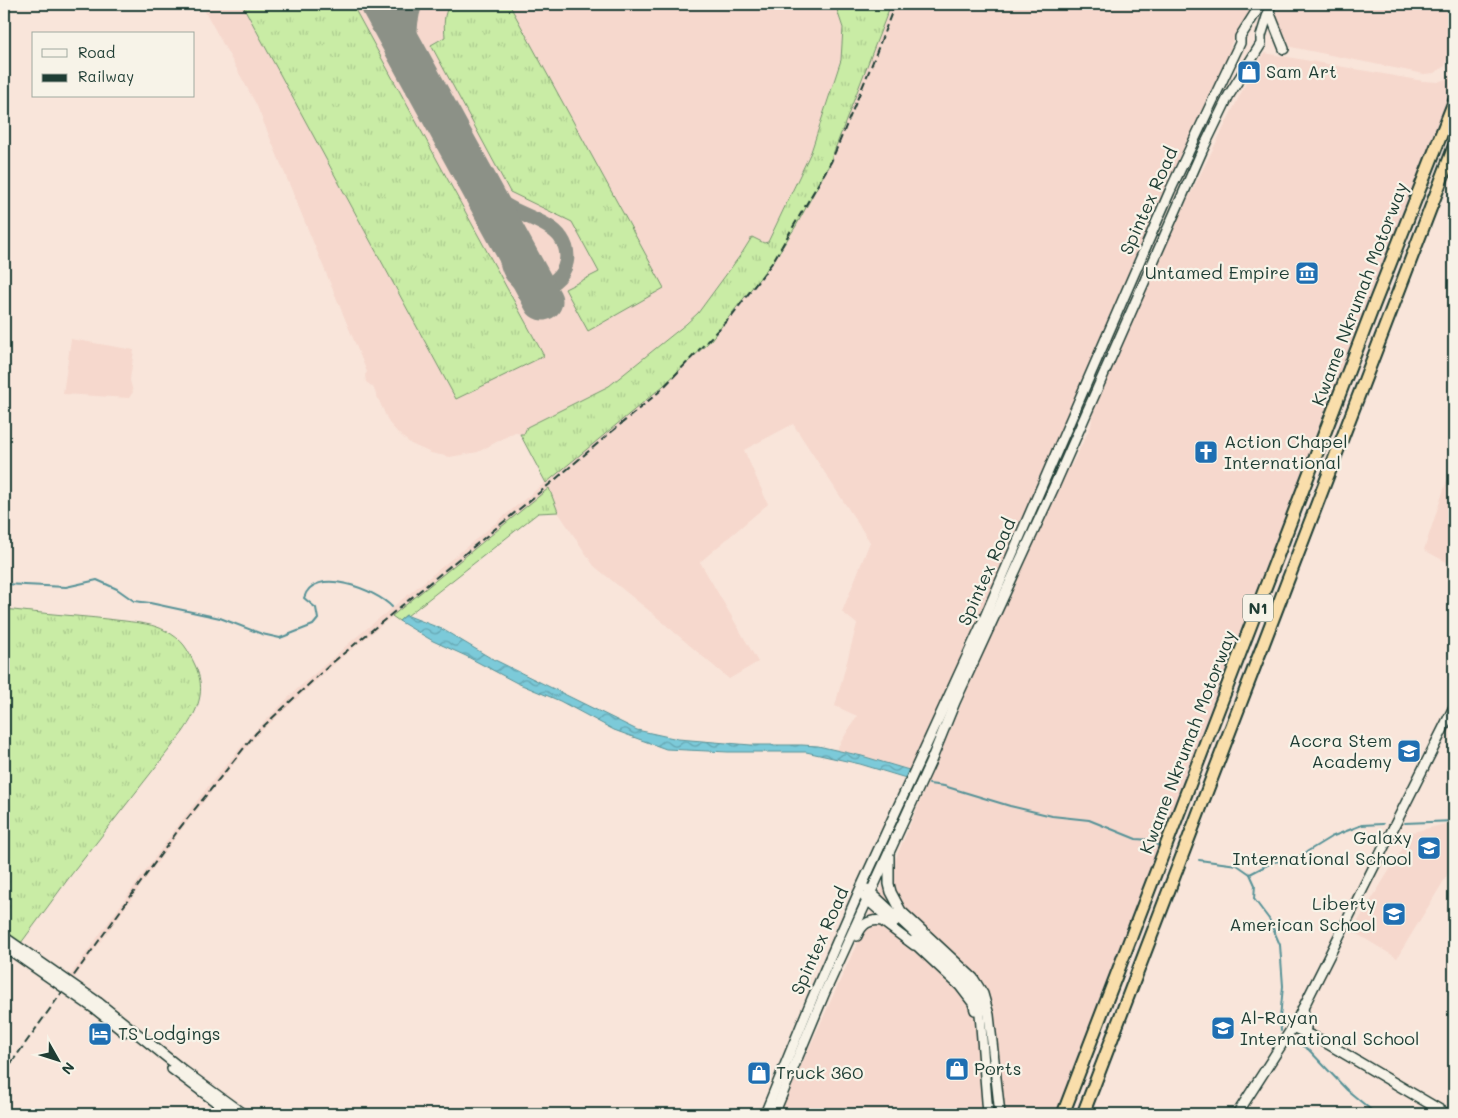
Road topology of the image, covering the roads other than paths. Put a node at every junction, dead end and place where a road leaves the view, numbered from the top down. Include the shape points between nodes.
1 (1267, 6) edge
2 (1245, 31) junction
3 (1261, 36) junction
4 (1240, 43) junction
5 (1284, 49) dead end
6 (1256, 50) junction
7 (1454, 102) edge
8 (1454, 147) edge
9 (1454, 707) edge
10 (890, 851) junction
11 (860, 890) junction
12 (869, 896) junction
13 (4, 937) edge
14 (914, 945) junction
15 (4, 946) edge
16 (96, 1006) junction
17 (1303, 1008) junction
18 (980, 1024) junction
19 (1292, 1028) junction
20 (1304, 1030) junction
21 (806, 1039) junction
22 (993, 1056) junction
23 (984, 1069) junction
24 (232, 1114) edge
25 (243, 1114) edge
26 (765, 1114) edge
27 (774, 1114) edge
28 (988, 1114) edge
29 (1000, 1114) edge
30 (1063, 1114) edge
31 (1083, 1114) edge
32 (1237, 1114) edge
33 (1447, 1114) edge

1 - 2 main road, Spintex Road
1 - 3 main road, Spintex Road
1 - 5 main road
2 - 3 main road via 1254,30
2 - 4 main road, Spintex Road
3 - 6 main road, Spintex Road via 1261,44
4 - 6 main road via 1246,51
4 - 11 main road, Spintex Road via 1170,191 981,626
6 - 10 main road, Spintex Road via 1229,95 1199,159
7 - 30 highway, Kwame Nkrumah Motorway / N1
8 - 31 highway, Kwame Nkrumah Motorway / N1
9 - 17 main road
10 - 12 main road, Spintex Road
10 - 22 main road via 889,884 901,911 973,978 983,994 989,1015
11 - 12 main road
11 - 26 main road, Spintex Road
12 - 14 main road
12 - 18 main road via 968,983 978,1001
12 - 21 main road, Spintex Road
13 - 16 main road, bridge
14 - 18 main road via 960,986 973,1003
14 - 21 main road via 882,921 865,923
15 - 16 main road, bridge
16 - 24 main road
16 - 25 main road
17 - 19 main road
17 - 20 main road
18 - 23 main road
19 - 20 main road
19 - 20 main road
19 - 32 main road
20 - 33 main road
21 - 27 main road, Spintex Road
22 - 23 main road
22 - 29 main road
23 - 28 main road

